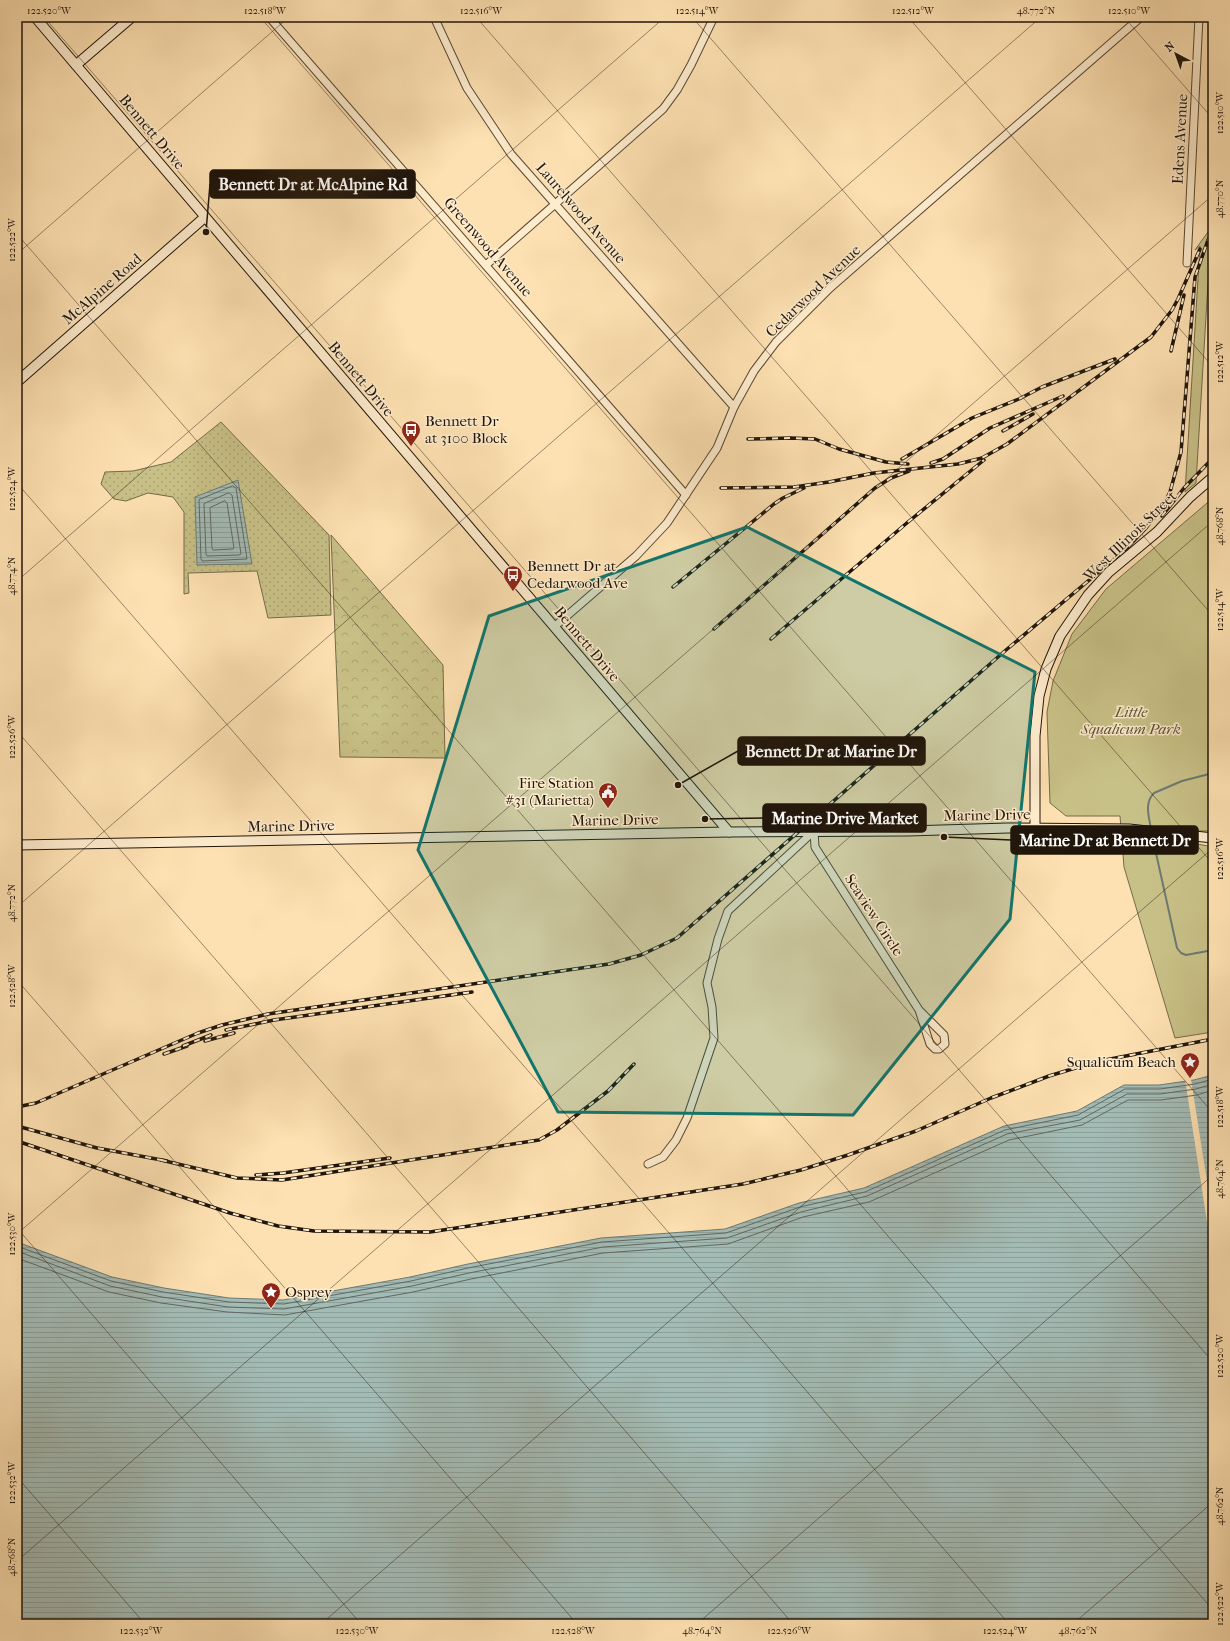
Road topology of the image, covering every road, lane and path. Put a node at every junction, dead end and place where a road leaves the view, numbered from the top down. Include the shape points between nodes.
1 (35, 17) edge
2 (132, 17) edge
3 (269, 17) edge
4 (434, 17) edge
5 (714, 17) edge
6 (1141, 17) edge
7 (1199, 17) edge
8 (76, 65) junction
9 (555, 204) junction
10 (205, 217) junction
11 (1187, 263) dead end
12 (486, 265) junction
13 (17, 382) edge
14 (734, 407) junction
15 (1213, 477) edge
16 (686, 495) junction
17 (554, 626) junction
18 (1035, 828) junction
19 (814, 831) junction
20 (729, 832) junction
21 (1212, 838) edge
22 (17, 845) edge
23 (920, 1010) junction
24 (648, 1164) dead end

1 - 8 main road, Bennett Drive
2 - 8 main road
3 - 12 street, Greenwood Avenue
4 - 9 street, Laurelwood Avenue via 467,88 481,111 511,154
5 - 9 street via 677,90 663,109
6 - 14 street, Cedarwood Avenue via 830,288 776,342 754,371
7 - 11 street, Edens Avenue
8 - 10 main road, Bennett Drive
9 - 12 street
9 - 14 street, Laurelwood Avenue
10 - 13 main road, McAlpine Road
10 - 17 main road, Bennett Drive
12 - 16 street, Greenwood Avenue
14 - 16 street, Cedarwood Avenue via 717,448
15 - 18 main road, West Illinois Street via 1157,532 1109,572 1088,595 1060,636 1046,669 1039,696
16 - 17 street, Cedarwood Avenue via 667,523 636,556
17 - 20 main road, Bennett Drive
18 - 19 main road, Marine Drive
18 - 21 main road, Marine Drive via 1129,829
19 - 20 main road, Marine Drive
19 - 23 street, Seaview Circle via 815,847
19 - 24 street via 728,911 707,983 714,1038 687,1118 676,1140 663,1157
20 - 22 main road, Marine Drive
23 - 23 street, Seaview Circle via 944,1035 945,1044 939,1049 930,1044

